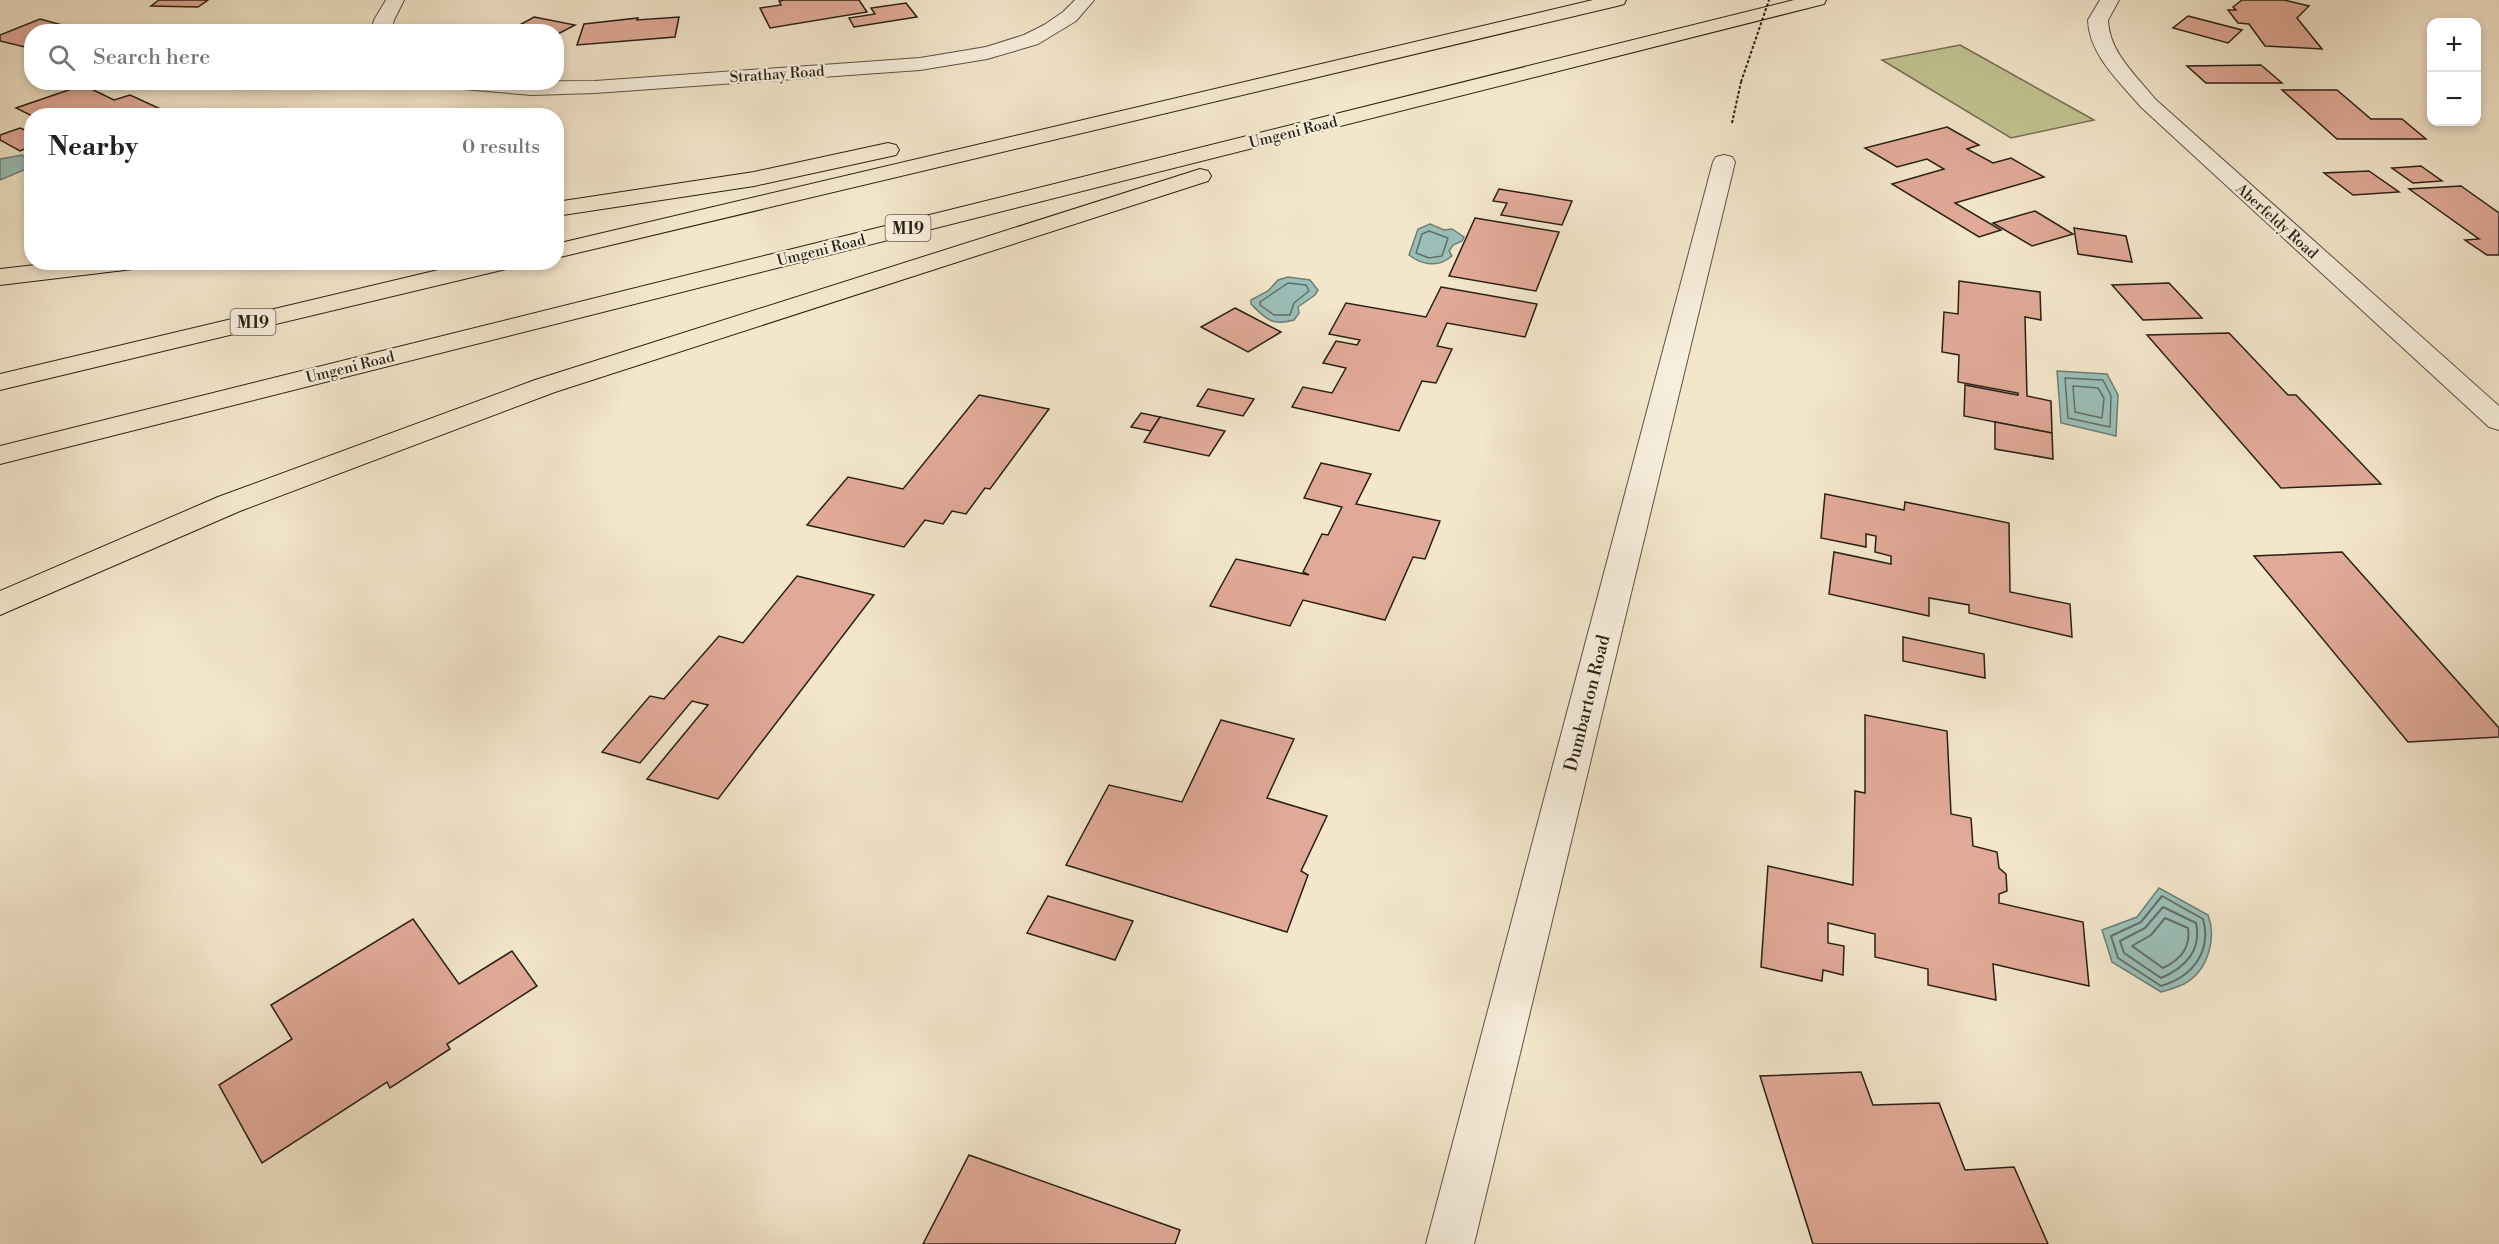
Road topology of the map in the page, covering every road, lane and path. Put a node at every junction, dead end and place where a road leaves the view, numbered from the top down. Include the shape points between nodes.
1 (395, 0) edge
2 (1085, 0) edge
3 (1599, 0) edge
4 (1617, 0) edge
5 (1769, 0) edge
6 (1817, 0) edge
7 (2110, 0) edge
8 (383, 24) edge
9 (1519, 75) junction
10 (1741, 82) dead end
11 (564, 87) edge
12 (974, 131) dead end
13 (904, 146) dead end
14 (1724, 162) dead end
15 (564, 208) edge
16 (564, 249) edge
17 (62, 270) edge
18 (472, 270) edge
19 (0, 277) edge
20 (0, 382) edge
21 (2499, 421) edge
22 (0, 455) edge
23 (0, 604) edge
24 (1450, 1244) edge

1 - 8 street
2 - 11 street, Strathay Road via 1075,13 1026,41 974,57
3 - 12 highway via 1398,39
4 - 16 highway
5 - 10 path, bridge
6 - 9 highway, Umgeni Road / M19
7 - 21 street, Aberfeldy Road via 2097,18 2098,35 2112,60 2148,103
9 - 22 highway, Umgeni Road / M19
9 - 23 highway via 546,386 229,504
13 - 15 highway via 754,178
14 - 24 street, Dumbarton Road
17 - 19 highway
18 - 20 highway, M19

